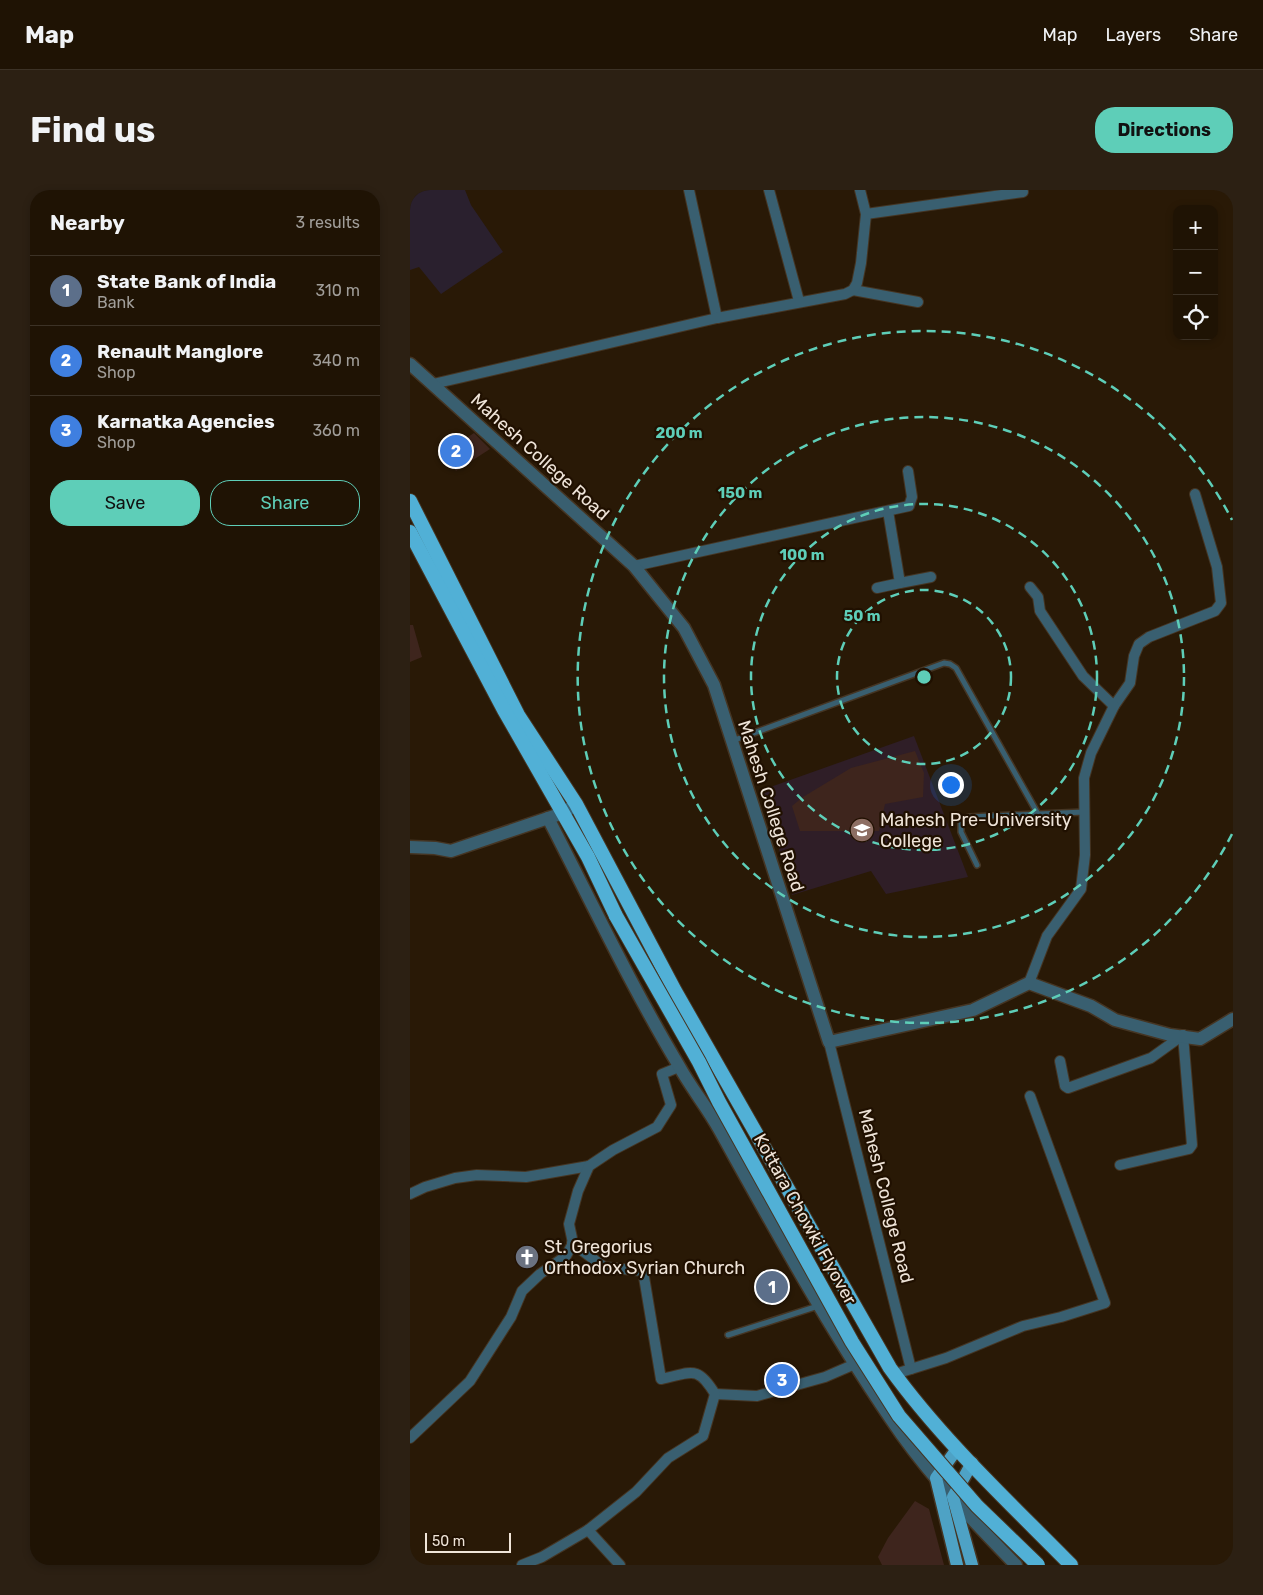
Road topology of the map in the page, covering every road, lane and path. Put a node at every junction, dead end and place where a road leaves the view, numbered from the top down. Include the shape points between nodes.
1 (690, 190) edge
2 (770, 190) edge
3 (860, 190) edge
4 (1024, 192) dead end
5 (866, 214) junction
6 (852, 290) junction
7 (800, 301) junction
8 (918, 302) dead end
9 (717, 318) junction
10 (410, 364) edge
11 (433, 384) junction
12 (908, 471) dead end
13 (1195, 494) dead end
14 (410, 501) edge
15 (888, 511) junction
16 (410, 532) edge
17 (634, 566) junction
18 (931, 577) dead end
19 (900, 583) junction
20 (1030, 587) dead end
21 (878, 588) dead end
22 (1114, 706) junction
23 (732, 741) junction
24 (576, 804) junction
25 (1084, 812) junction
26 (563, 813) junction
27 (1038, 814) junction
28 (548, 818) junction
29 (411, 849) edge
30 (977, 865) dead end
31 (1029, 983) junction
32 (1233, 1019) edge
33 (1183, 1035) junction
34 (829, 1042) junction
35 (1060, 1061) dead end
36 (679, 1066) junction
37 (1030, 1096) dead end
38 (1120, 1165) dead end
39 (589, 1166) junction
40 (410, 1194) edge
41 (572, 1242) junction
42 (820, 1306) junction
43 (728, 1335) dead end
44 (855, 1364) junction
45 (911, 1369) junction
46 (895, 1374) junction
47 (715, 1394) junction
48 (410, 1438) edge
49 (957, 1449) junction
50 (972, 1463) junction
51 (936, 1478) junction
52 (953, 1497) junction
53 (588, 1530) junction
54 (522, 1565) edge
55 (620, 1565) edge
56 (957, 1565) edge
57 (972, 1565) edge
58 (1016, 1565) edge
59 (1038, 1565) edge
60 (1071, 1565) edge

1 - 9 street
2 - 7 street
3 - 5 street
4 - 5 street
5 - 6 street via 861,263 857,283
6 - 7 street
6 - 8 street
7 - 9 street
9 - 11 street
10 - 11 street, Mahesh College Road
11 - 17 street, Mahesh College Road
12 - 15 street via 912,503
13 - 22 street via 1218,567 1221,603 1215,611 1139,644 1130,683
14 - 24 highway via 518,715
15 - 17 street
15 - 19 street
16 - 26 highway, Kottara Chowki Flyover via 504,710
17 - 23 street, Mahesh College Road via 684,628 714,685
18 - 19 street
19 - 21 street
20 - 22 street via 1038,597 1040,611 1083,676
22 - 25 street via 1086,766
23 - 27 lane via 944,663 950,664 956,668
23 - 34 street, Mahesh College Road
24 - 26 street
24 - 46 highway via 676,991
25 - 27 lane
25 - 31 street via 1086,855 1081,889 1046,936
26 - 28 street
26 - 59 highway, Kottara Chowki Flyover, bridge via 616,916 852,1342 899,1416 977,1506
27 - 30 lane via 961,820 961,832
28 - 29 street via 451,851
28 - 36 street via 620,961
31 - 33 street via 1091,1006 1115,1020
31 - 34 street via 973,1010
32 - 33 street via 1200,1039
33 - 35 street via 1151,1058 1068,1088
33 - 38 street via 1192,1145 1189,1149
34 - 45 street, Mahesh College Road
36 - 39 street via 662,1074 671,1105 657,1127
36 - 42 street via 714,1119
37 - 45 street via 1105,1303 1023,1326
39 - 40 street via 526,1177 477,1175 455,1178 425,1186
39 - 41 street via 569,1224
41 - 47 street via 604,1267 643,1271 661,1379 695,1372 701,1374
41 - 48 street via 566,1256 522,1291 511,1317 470,1381
42 - 43 lane
42 - 44 street
44 - 47 street via 825,1377 757,1396
44 - 51 street via 902,1436
45 - 46 street
46 - 49 highway
47 - 53 street via 703,1436 668,1458 636,1492
49 - 50 highway
49 - 51 main road
50 - 52 main road
50 - 60 highway
51 - 52 street
51 - 56 main road
52 - 57 main road
52 - 58 street
53 - 54 street
53 - 55 street

